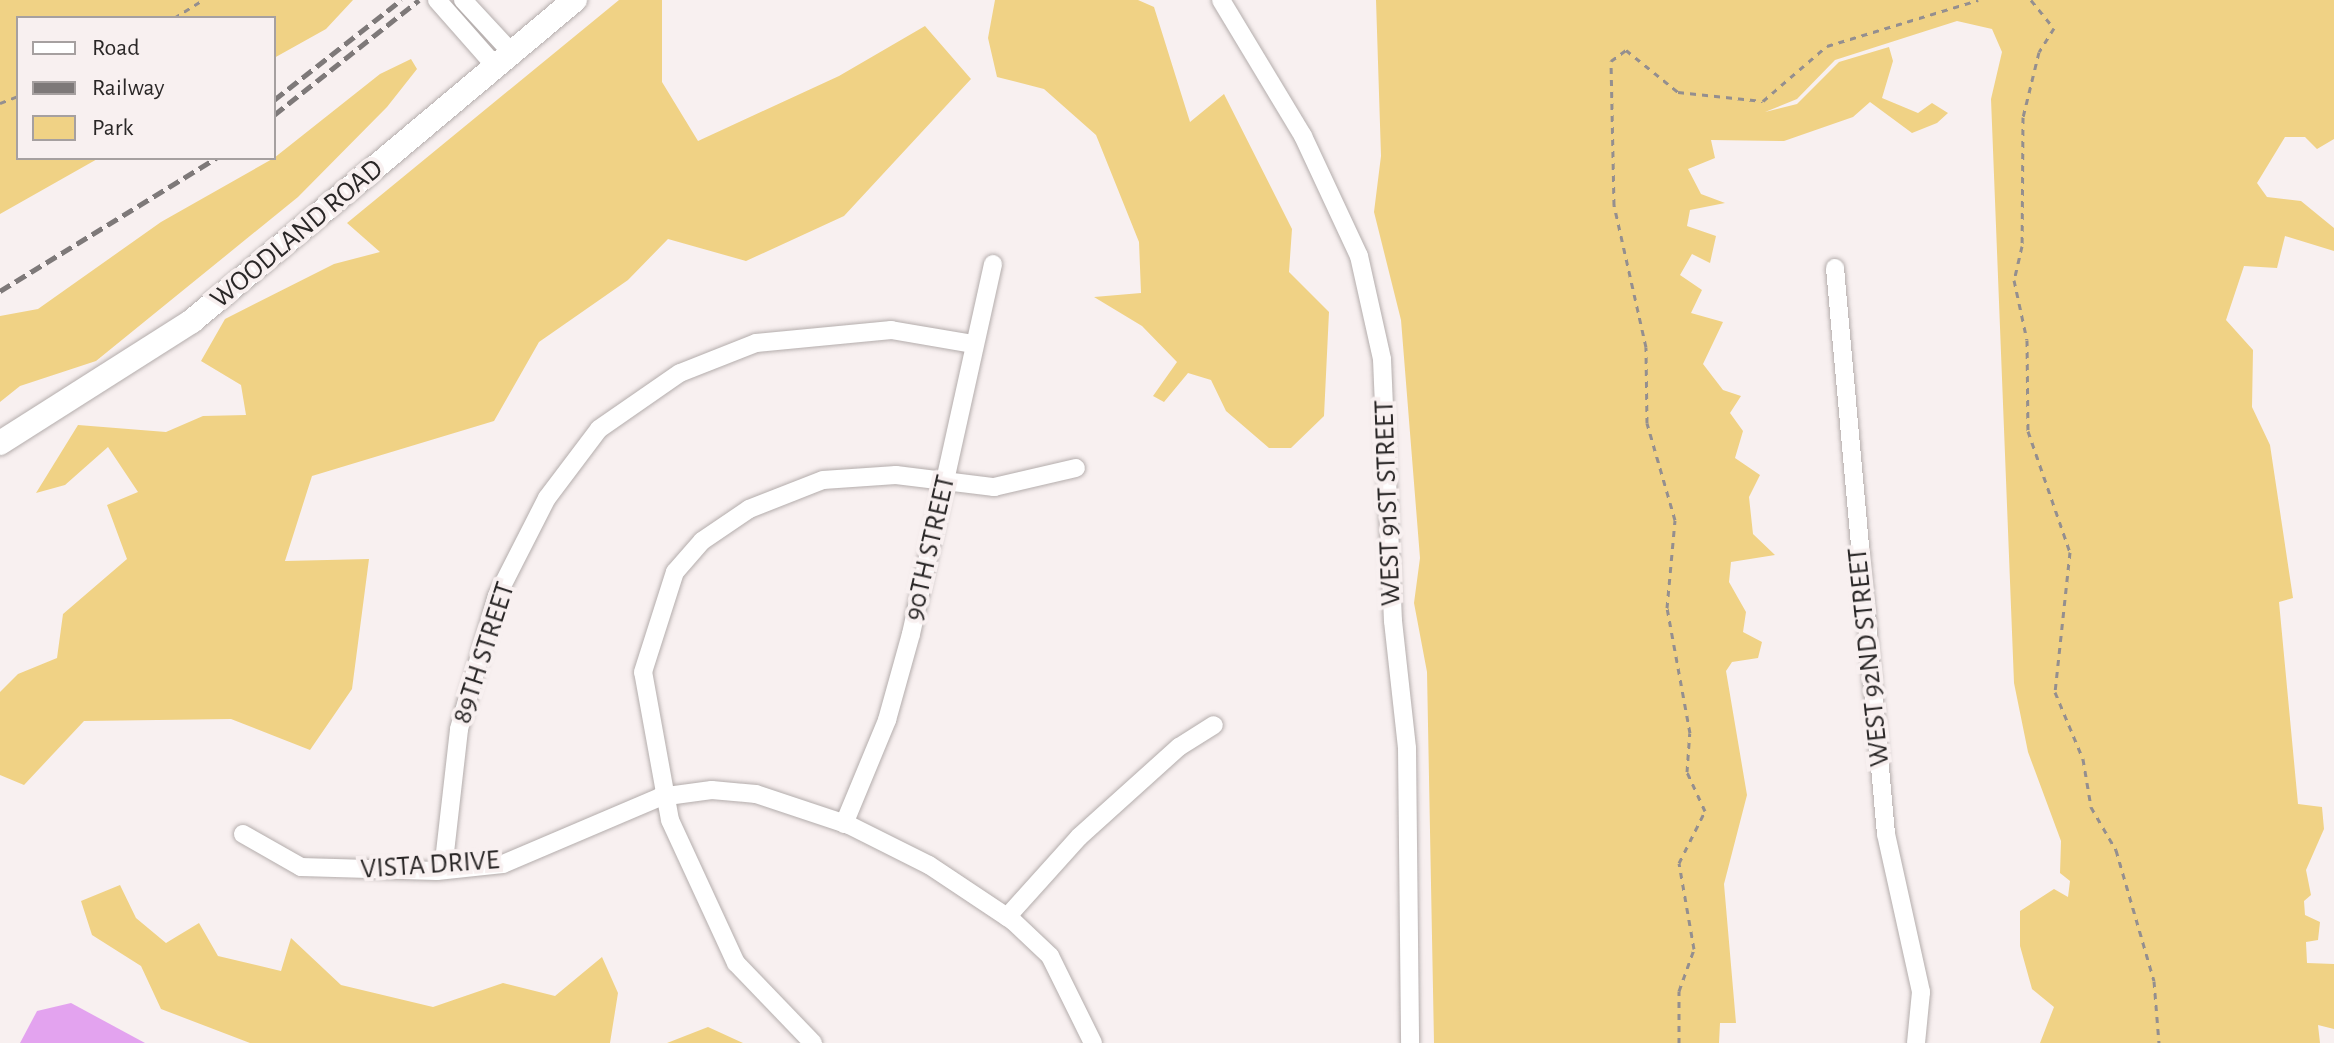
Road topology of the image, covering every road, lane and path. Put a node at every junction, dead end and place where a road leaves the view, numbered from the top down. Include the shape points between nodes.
1 (203, 0) edge
2 (437, 0) edge
3 (463, 0) edge
4 (575, 0) edge
5 (1221, 0) edge
6 (1978, 0) edge
7 (2031, 0) edge
8 (177, 16) edge
9 (505, 61) junction
10 (993, 264) dead end
11 (1835, 268) dead end
12 (974, 344) junction
13 (0, 443) edge
14 (1076, 468) dead end
15 (946, 482) junction
16 (1214, 725) dead end
17 (663, 797) junction
18 (844, 824) junction
19 (243, 834) dead end
20 (443, 870) junction
21 (1007, 917) junction
22 (813, 1043) edge
23 (1093, 1043) edge
24 (1410, 1043) edge
25 (1679, 1043) edge
26 (1916, 1043) edge
27 (2159, 1043) edge

1 - 8 path
2 - 9 street
3 - 9 street
4 - 9 main road, WOODLAND ROAD
5 - 24 street, WEST 91ST STREET via 1303,136 1359,256 1382,359 1393,621 1407,748
6 - 25 path via 1827,46 1763,101 1678,92 1626,50 1611,61 1614,205 1646,347 1647,423 1675,520 1667,608 1690,733 1687,772 1705,811 1679,863 1694,949 1679,991
7 - 27 path via 2054,28 2039,52 2023,117 2015,293 2027,340 2028,431 2070,552 2055,692 2083,759 2091,807 2116,850 2154,981
9 - 13 main road, WOODLAND ROAD via 192,321
10 - 12 street, 90TH STREET
11 - 26 street, WEST 92ND STREET via 1886,834 1921,992
12 - 15 street, 90TH STREET
12 - 20 street, 89TH STREET via 891,330 756,343 680,373 599,429 547,498 497,596 459,729
14 - 15 street via 994,487
15 - 17 street via 896,475 823,480 749,509 702,541 675,572 643,672
15 - 18 street, 90TH STREET via 887,720
16 - 21 street via 1179,747 1079,837
17 - 18 street via 756,794
17 - 20 street, VISTA DRIVE via 503,864
17 - 22 street via 687,870 736,963
18 - 21 street via 929,865
19 - 20 street, VISTA DRIVE via 301,867
21 - 23 street via 1050,956

